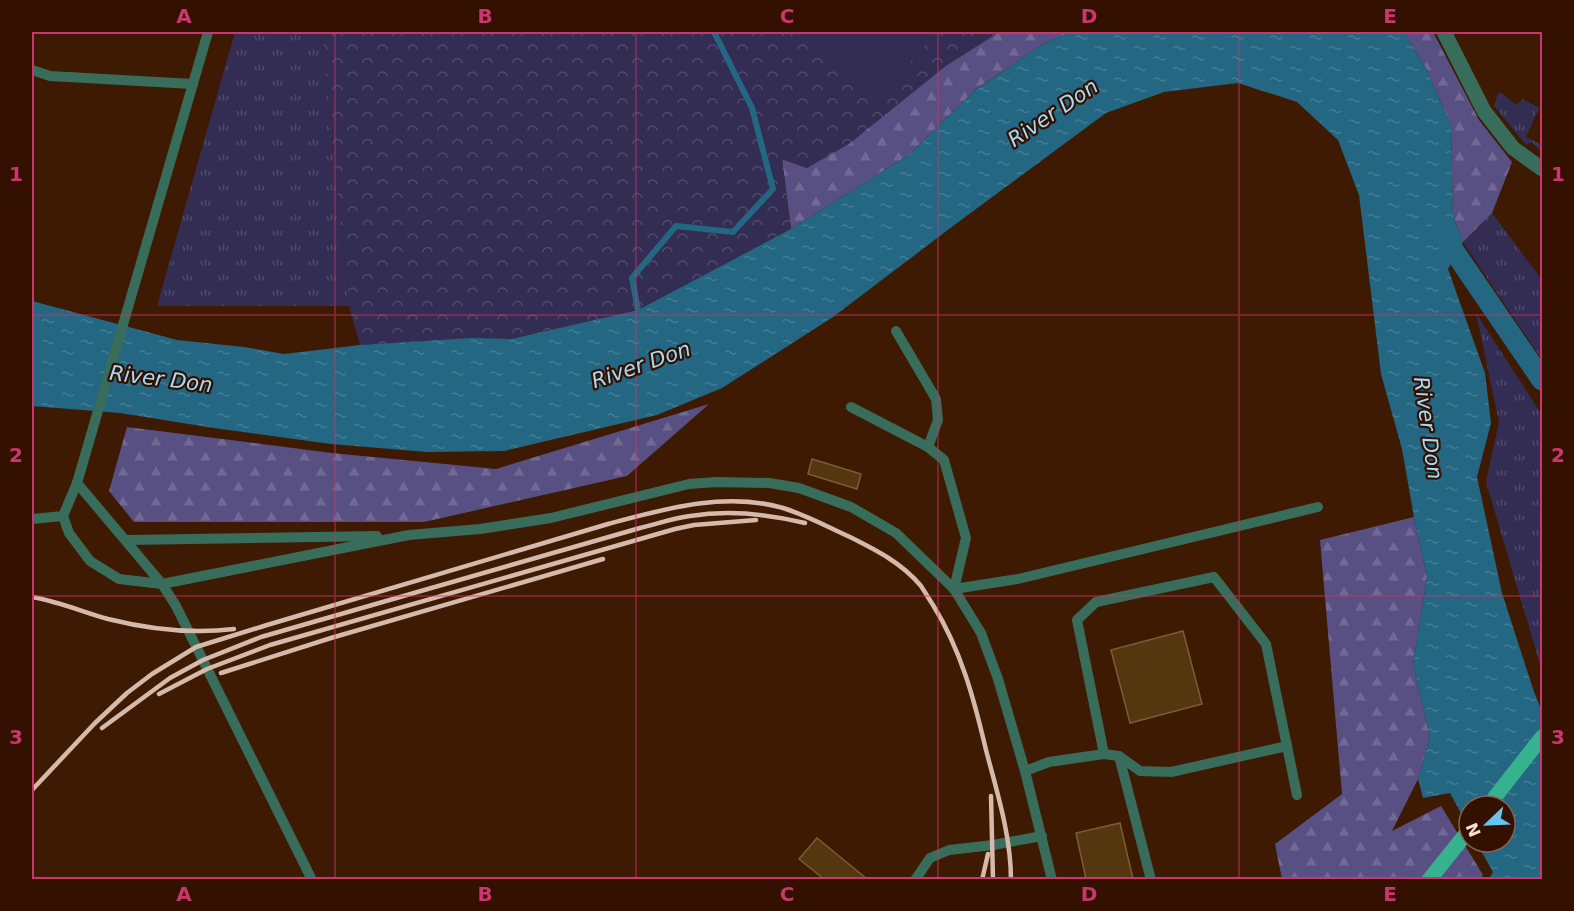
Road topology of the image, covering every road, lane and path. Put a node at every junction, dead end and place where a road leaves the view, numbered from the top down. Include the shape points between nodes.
1 (208, 32) edge
2 (1444, 32) edge
3 (32, 70) edge
4 (193, 84) junction
5 (1542, 169) edge
6 (896, 331) dead end
7 (851, 407) dead end
8 (928, 447) junction
9 (77, 483) junction
10 (1318, 507) dead end
11 (63, 516) junction
12 (32, 519) edge
13 (409, 536) junction
14 (126, 540) junction
15 (162, 584) junction
16 (954, 589) junction
17 (1542, 738) edge
18 (1287, 746) junction
19 (1104, 754) junction
20 (1119, 756) junction
21 (1025, 771) junction
22 (1498, 794) edge
23 (1297, 795) dead end
24 (1042, 837) junction
25 (1457, 845) edge
26 (312, 879) edge
27 (915, 879) edge
28 (1052, 879) edge
29 (1151, 879) edge
30 (1429, 879) edge

1 - 4 lane
2 - 5 street via 1484,111 1513,148
3 - 4 lane via 50,76
4 - 9 lane
6 - 8 lane via 936,399 938,420
7 - 8 lane
8 - 16 lane via 944,460 966,538
9 - 11 lane
9 - 14 lane
10 - 16 lane via 1018,579
11 - 12 lane
11 - 15 lane via 69,533 90,561 119,579
13 - 14 lane
13 - 15 lane
13 - 16 lane via 551,518 689,484 769,483 799,488 851,507 896,533
14 - 15 lane
15 - 26 lane
16 - 21 lane via 981,633
17 - 22 main road
18 - 19 lane via 1266,644 1214,577 1096,602 1077,620
18 - 20 lane via 1171,772 1140,771
18 - 23 lane
19 - 20 lane
19 - 21 lane via 1049,762
20 - 29 lane
21 - 24 lane
24 - 27 lane via 949,850 930,858
24 - 28 lane
25 - 30 main road

